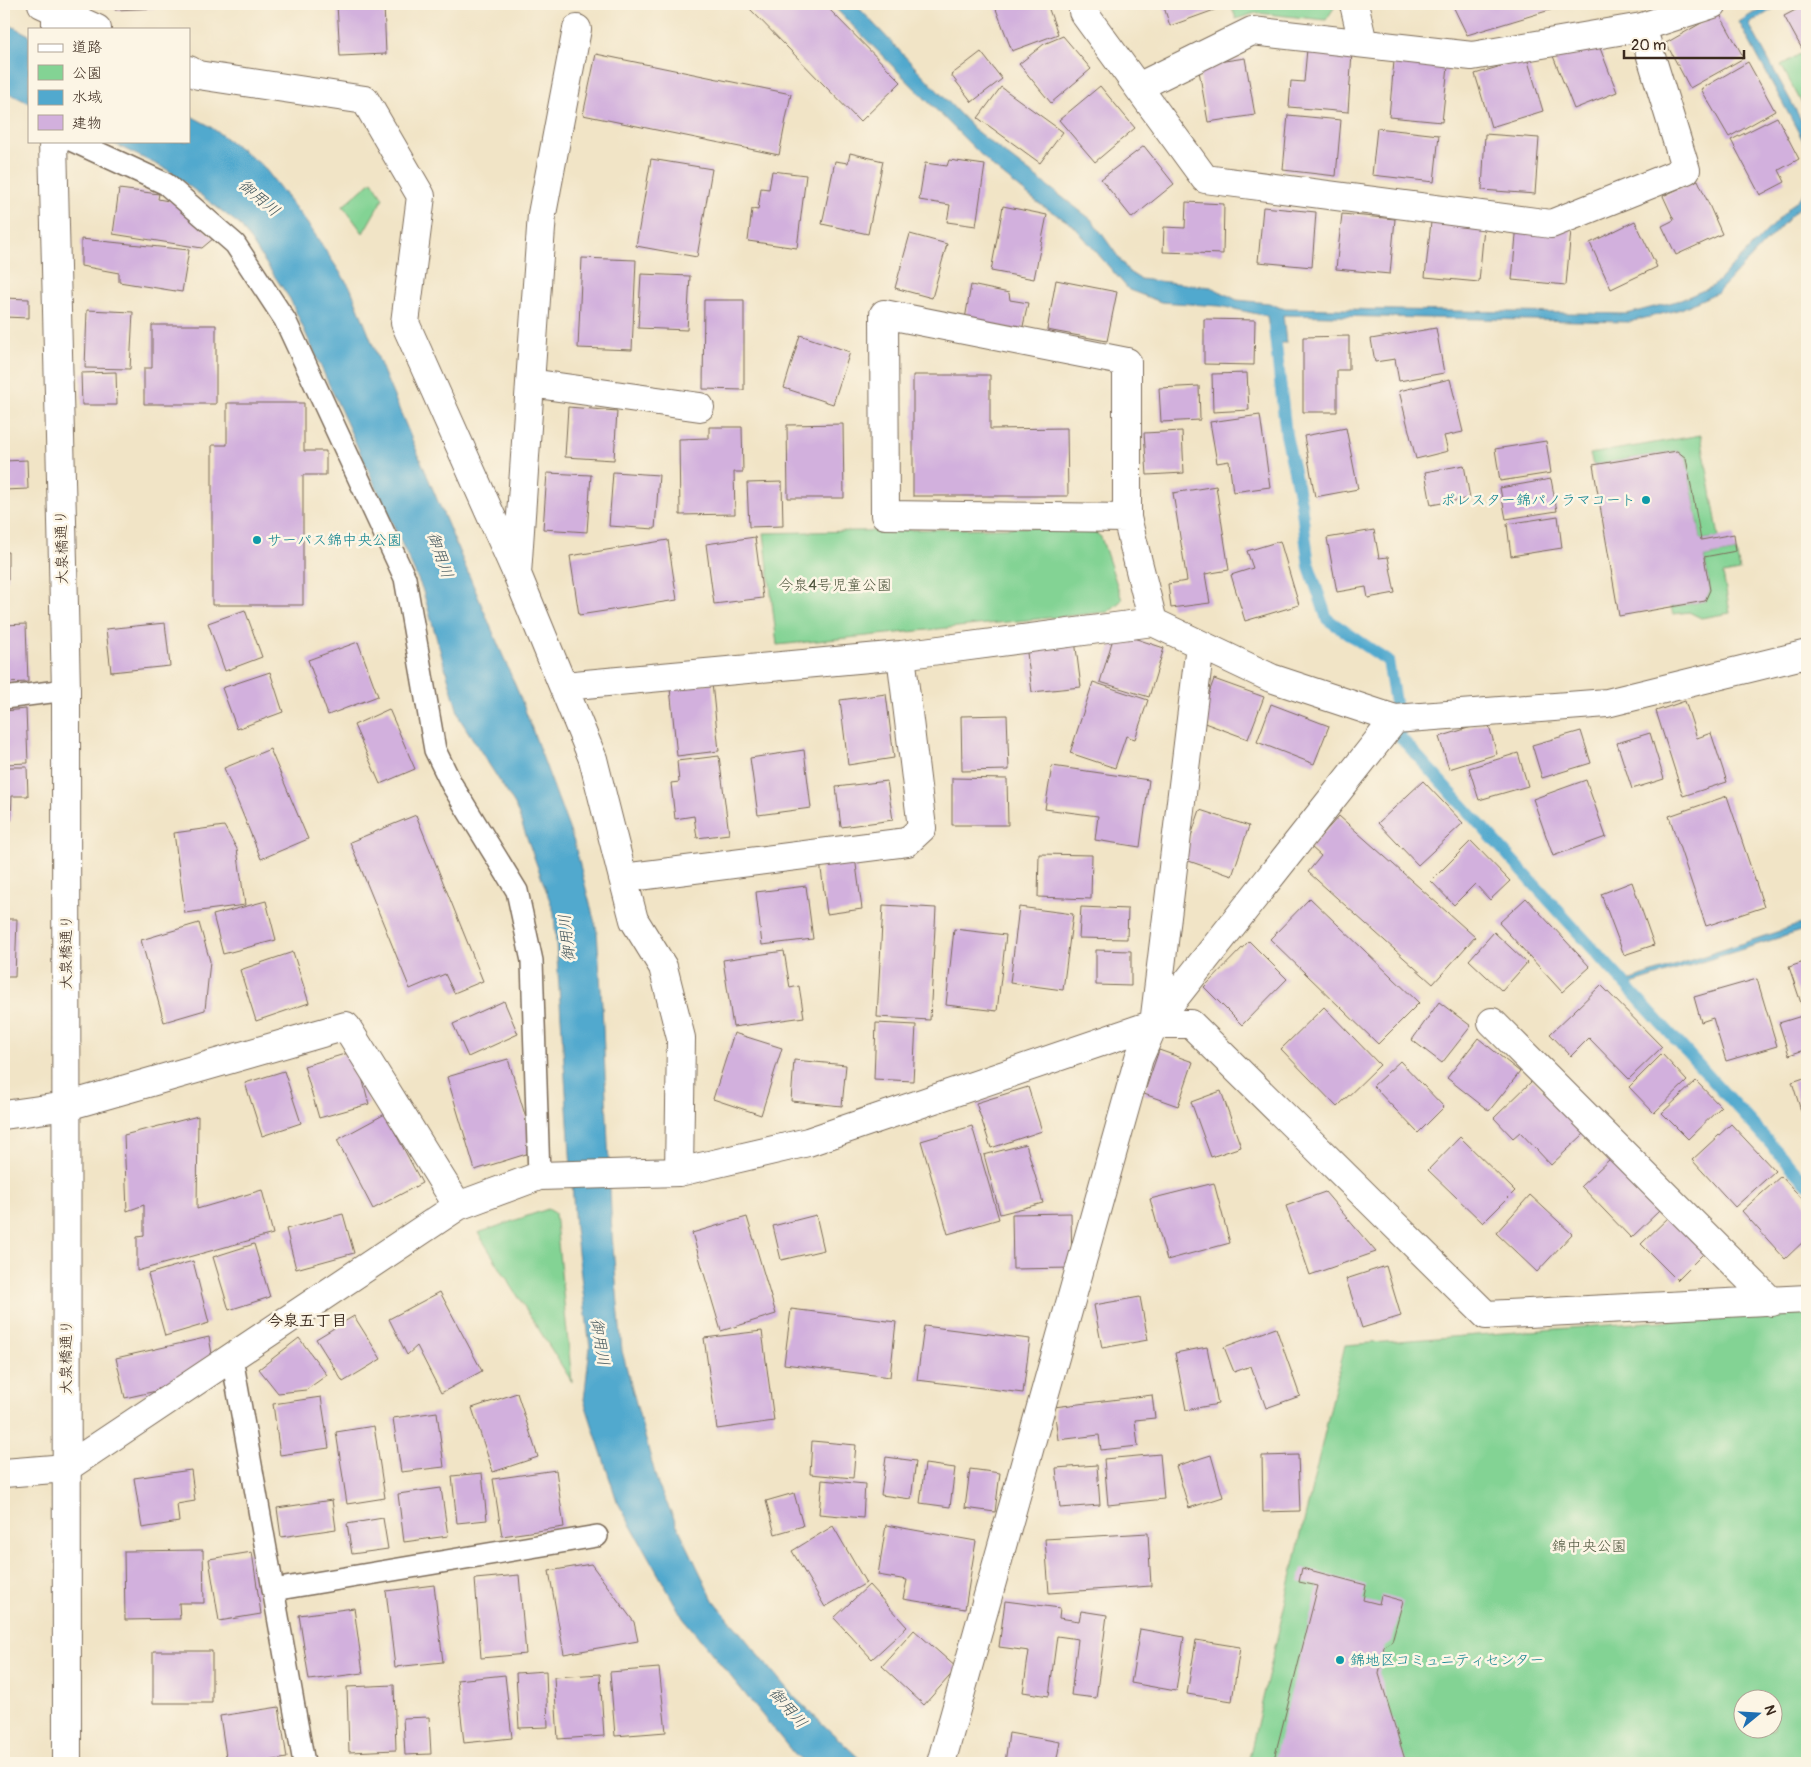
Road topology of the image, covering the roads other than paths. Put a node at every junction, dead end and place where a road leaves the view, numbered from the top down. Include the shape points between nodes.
1 (1083, 4) edge
2 (1354, 4) edge
3 (1713, 4) edge
4 (52, 12) edge
5 (1642, 27) junction
6 (94, 28) edge
7 (577, 28) dead end
8 (1364, 43) junction
9 (190, 71) edge
10 (1138, 87) junction
11 (53, 142) edge
12 (75, 142) edge
13 (530, 384) junction
14 (700, 407) dead end
15 (1127, 518) junction
16 (517, 574) junction
17 (1153, 622) junction
18 (1200, 645) junction
19 (1807, 654) edge
20 (901, 655) junction
21 (564, 686) junction
22 (66, 690) junction
23 (4, 698) edge
24 (1395, 718) junction
25 (623, 878) junction
26 (1492, 1022) dead end
27 (1154, 1024) junction
28 (67, 1106) junction
29 (4, 1115) edge
30 (679, 1172) junction
31 (539, 1176) junction
32 (458, 1206) junction
33 (1807, 1299) edge
34 (1772, 1302) junction
35 (232, 1358) junction
36 (66, 1468) junction
37 (4, 1473) edge
38 (596, 1536) dead end
39 (273, 1590) junction
40 (67, 1763) edge
41 (304, 1763) edge
42 (941, 1763) edge

1 - 10 street via 1083,12
2 - 8 street
3 - 5 street
4 - 6 street
5 - 8 street via 1472,56
5 - 10 street via 1686,170 1551,224 1205,179
7 - 13 street via 542,214
8 - 10 street via 1252,31
9 - 16 street via 198,75 365,100 420,196 405,323
11 - 22 street, 大泉橋通り
12 - 31 lane via 166,184 234,244 285,320 405,578 435,750 452,786 517,891 532,961
13 - 14 street
13 - 16 street
15 - 15 street via 1127,362 884,314 885,514
15 - 17 street
16 - 21 street
17 - 18 street
17 - 20 street
18 - 24 street via 1270,678
18 - 27 street
19 - 24 street via 1607,703
20 - 21 street
20 - 25 street via 922,828 907,842
21 - 25 street via 593,759
22 - 23 lane
22 - 28 street, 大泉橋通り
24 - 27 street
25 - 30 street via 634,920 663,967 681,1038
26 - 34 street
27 - 30 street via 808,1142
27 - 34 street via 1191,1024 1486,1315
27 - 42 street via 1137,1068
28 - 29 street
28 - 32 street via 346,1026
28 - 36 street, 大泉橋通り
30 - 31 street
31 - 32 street
32 - 35 street
33 - 34 street
35 - 36 street
35 - 39 lane
36 - 37 street
36 - 40 street, 大泉橋通り
38 - 39 lane
39 - 41 lane

